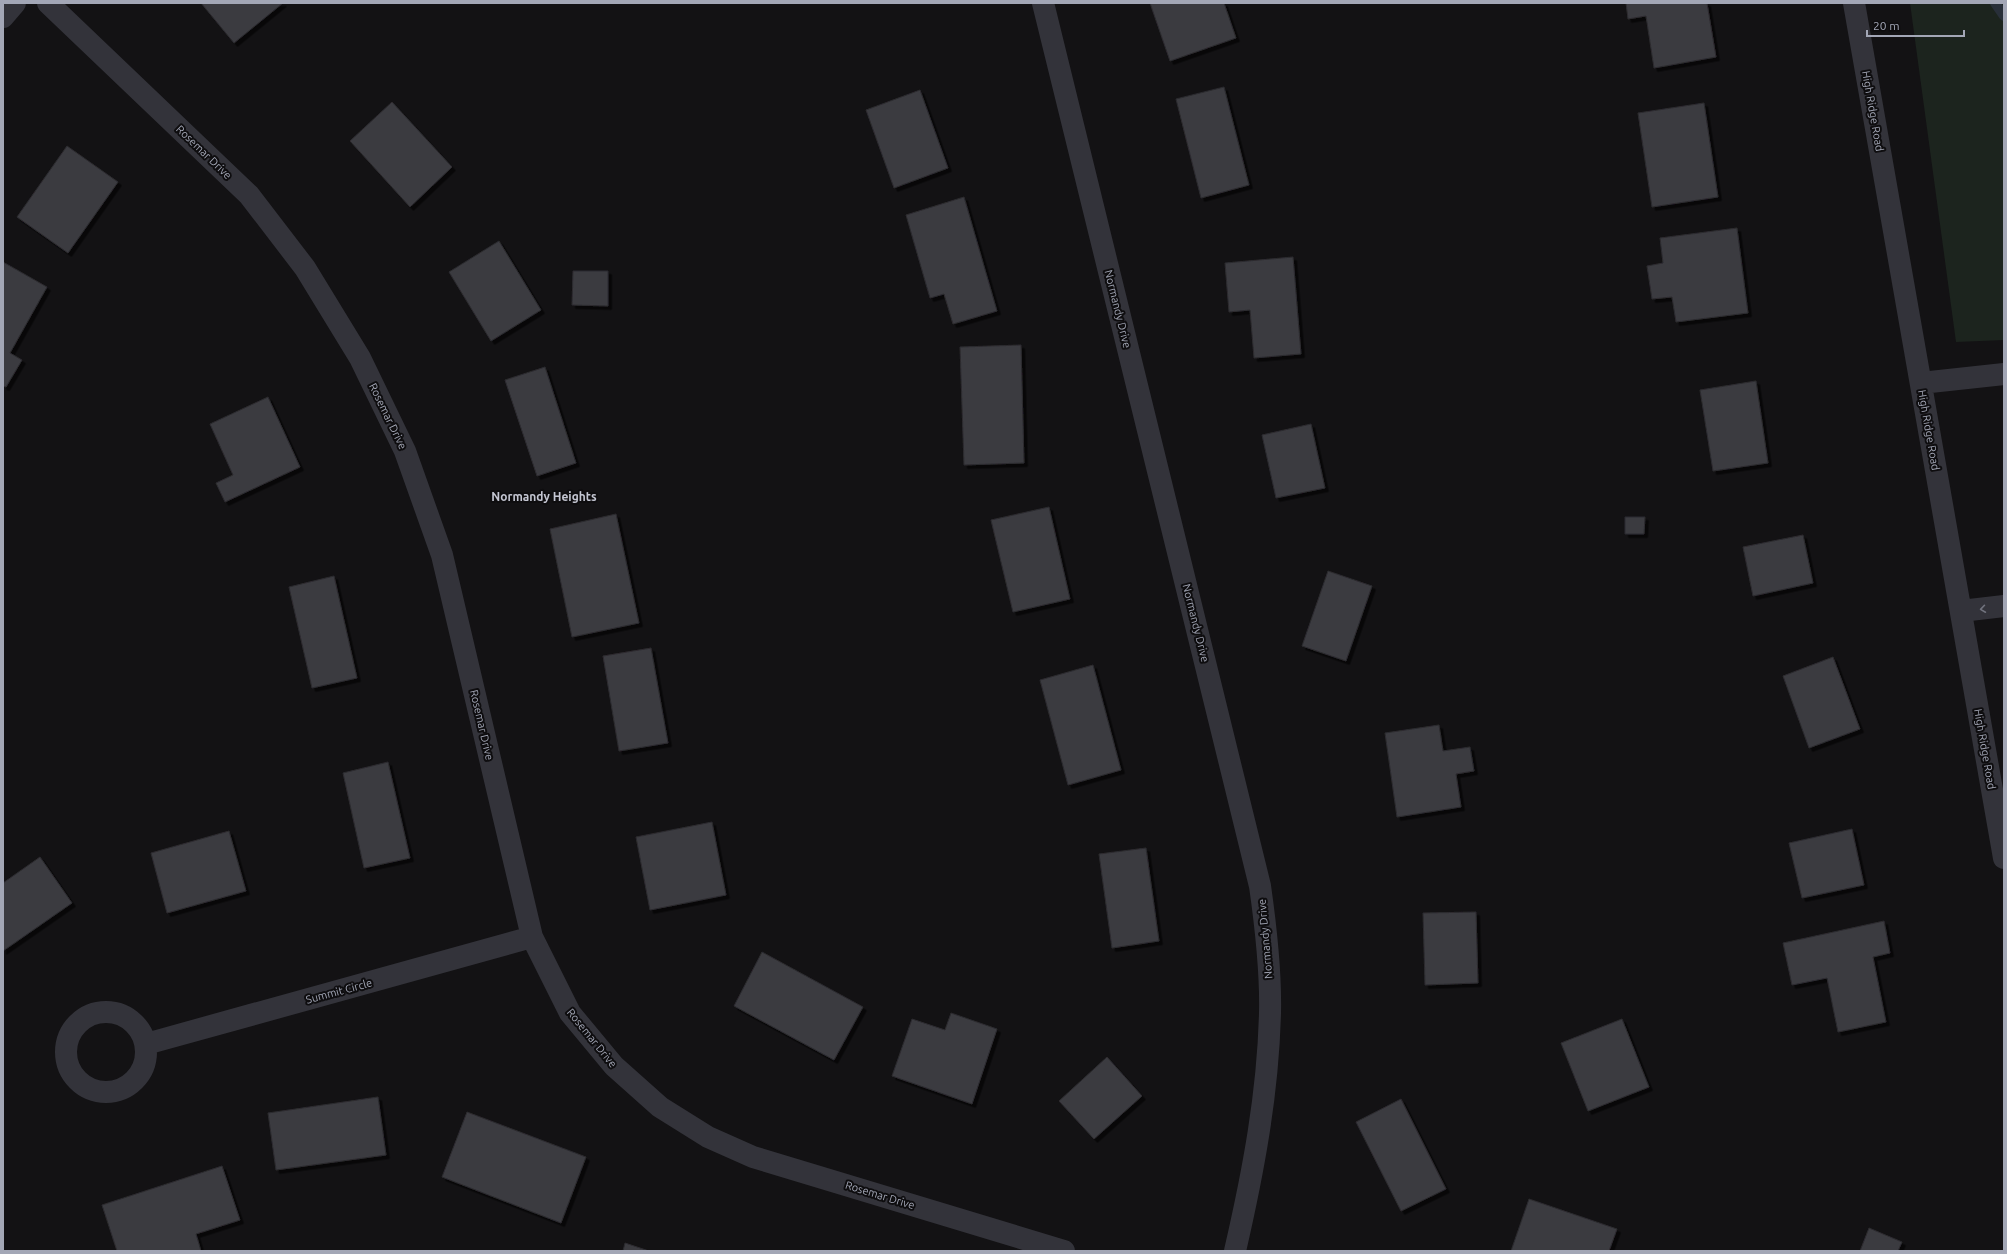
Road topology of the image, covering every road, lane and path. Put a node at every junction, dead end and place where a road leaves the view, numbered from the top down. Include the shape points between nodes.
1 (15, 3) edge
2 (48, 3) edge
3 (1043, 3) edge
4 (1854, 3) edge
5 (3, 18) edge
6 (2004, 374) edge
7 (1921, 383) junction
8 (2004, 606) edge
9 (1961, 611) junction
10 (2004, 858) edge
11 (532, 937) junction
12 (146, 1044) dead end
13 (1064, 1251) edge
14 (1236, 1251) edge

1 - 5 street
2 - 11 street, Rosemar Drive via 249,195 305,268 360,358 405,450 442,555
3 - 14 street, Normandy Drive via 1260,886 1268,945 1270,1013 1266,1079 1251,1181
4 - 7 street, High Ridge Road
6 - 7 street
7 - 9 street, High Ridge Road
8 -> 9 street
9 - 10 street, High Ridge Road
11 - 12 street, Summit Circle
11 - 13 street, Rosemar Drive via 570,1013 614,1066 660,1107 708,1137 753,1157

